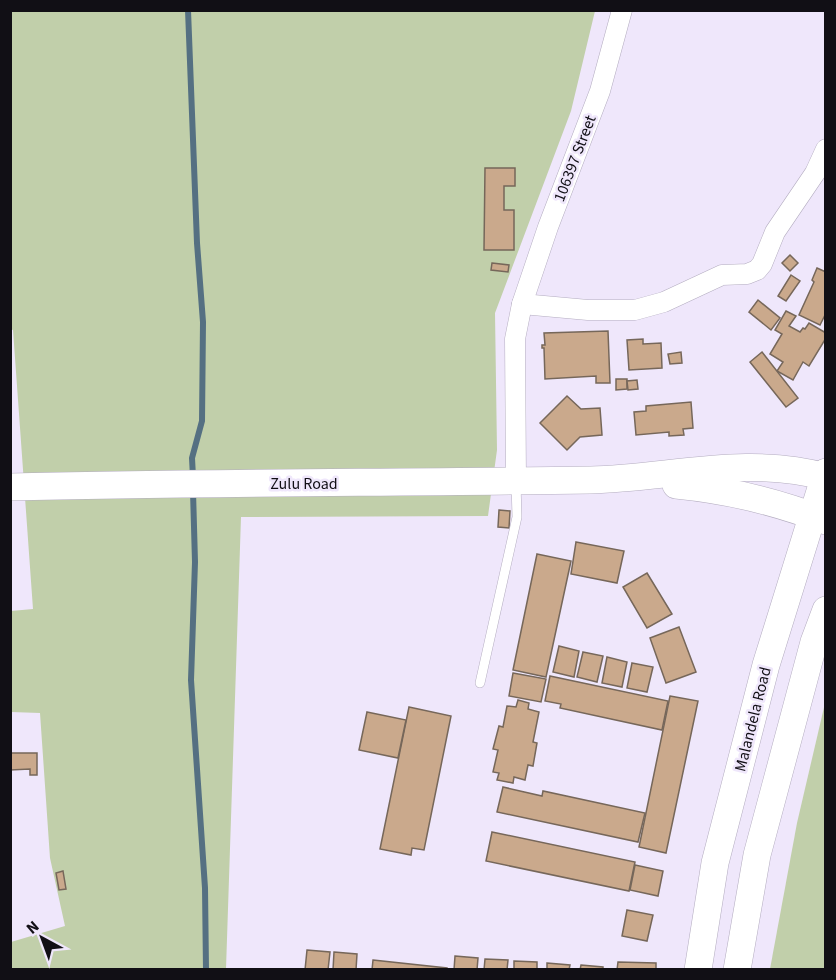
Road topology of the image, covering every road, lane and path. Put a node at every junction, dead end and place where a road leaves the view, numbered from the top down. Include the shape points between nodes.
1 (622, 10) edge
2 (825, 149) edge
3 (522, 304) junction
4 (825, 475) edge
5 (598, 479) junction
6 (516, 481) junction
7 (10, 487) edge
8 (818, 518) edge
9 (825, 610) edge
10 (480, 683) dead end
11 (698, 969) edge
12 (737, 969) edge

1 - 3 street, 106397 Street via 600,92
2 - 3 street via 815,173 776,232 757,270 722,275 664,302 635,310
3 - 6 street, 106397 Street via 515,339
4 - 5 street, Zulu Road via 735,467
4 - 8 street, Malandela Road
5 - 6 street, Zulu Road
5 - 8 street, Zulu Road via 711,488
6 - 7 street, Zulu Road
6 - 10 lane via 517,517
8 - 11 street, Malandela Road via 766,665 715,863
9 - 12 street via 757,855

